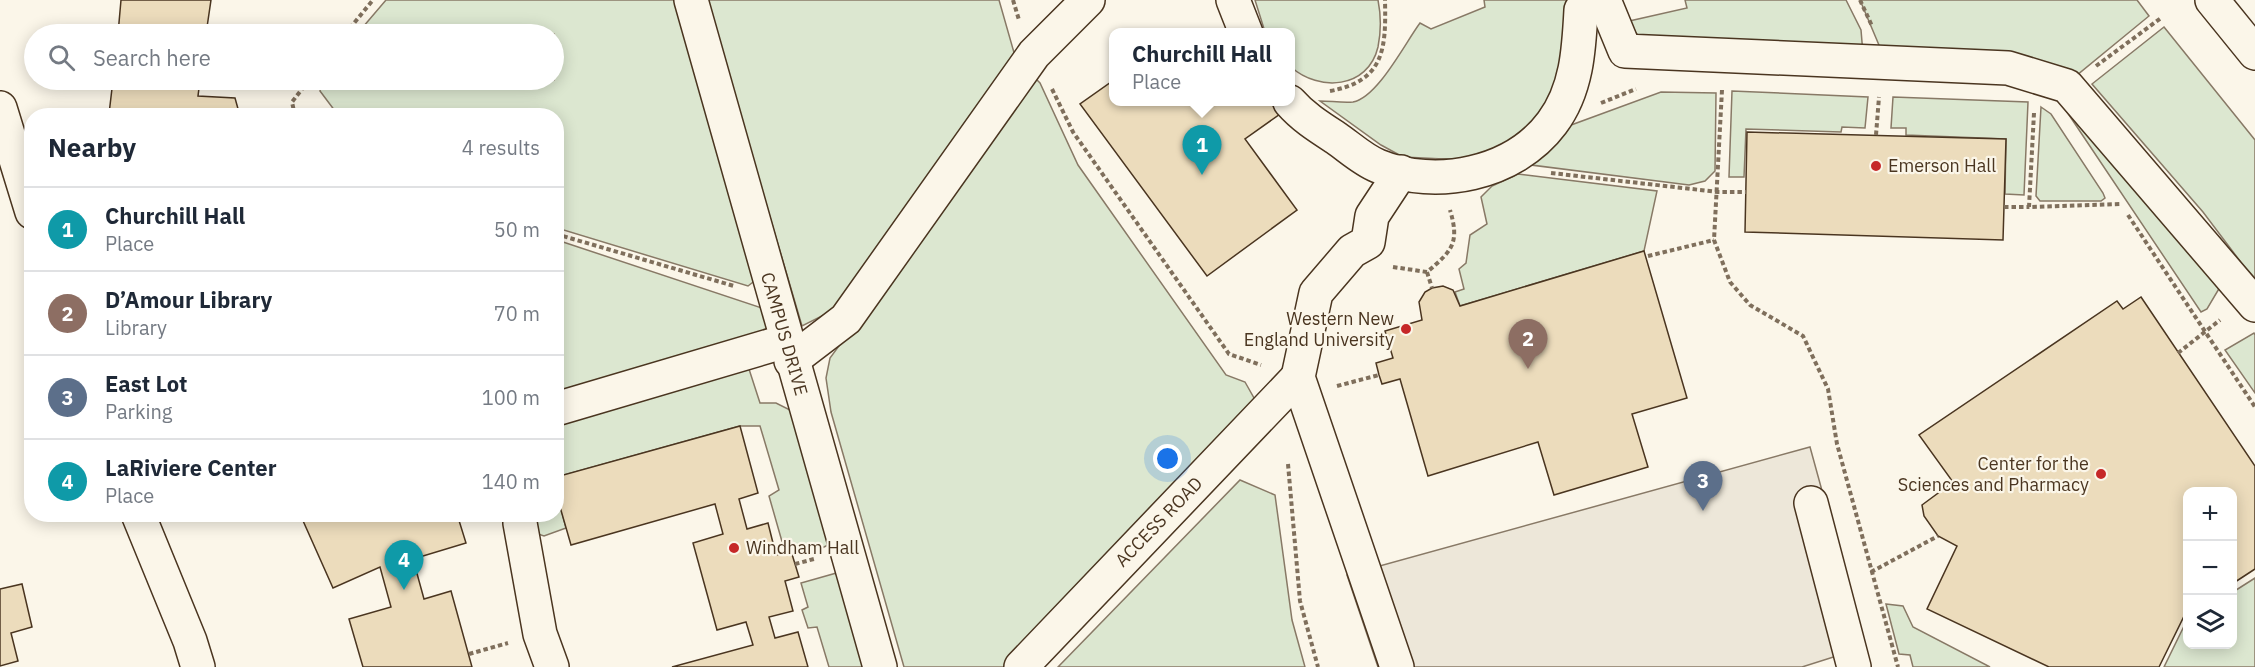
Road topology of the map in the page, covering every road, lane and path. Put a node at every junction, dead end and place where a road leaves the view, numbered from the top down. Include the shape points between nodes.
1 (373, 0) edge
2 (691, 0) edge
3 (1013, 0) edge
4 (1088, 0) edge
5 (1233, 0) edge
6 (1385, 0) edge
7 (2212, 0) edge
8 (1592, 5) edge
9 (2161, 18) dead end
10 (353, 24) edge
11 (1244, 28) edge
12 (2255, 53) edge
13 (1034, 54) junction
14 (2088, 72) dead end
15 (1722, 84) dead end
16 (1879, 89) dead end
17 (301, 90) edge
18 (1323, 92) dead end
19 (2034, 105) dead end
20 (1295, 106) edge
21 (0, 108) edge
22 (293, 108) edge
23 (1876, 135) dead end
24 (1508, 162) junction
25 (1401, 172) junction
26 (1444, 177) junction
27 (24, 186) edge
28 (1718, 192) junction
29 (1746, 192) dead end
30 (2114, 195) dead end
31 (2120, 204) junction
32 (2004, 207) dead end
33 (2030, 207) junction
34 (564, 236) edge
35 (1714, 240) junction
36 (1648, 256) dead end
37 (1393, 268) dead end
38 (1427, 272) junction
39 (1432, 288) dead end
40 (774, 297) junction
41 (2255, 305) edge
42 (2205, 330) junction
43 (789, 351) junction
44 (2178, 353) dead end
45 (1298, 377) junction
46 (564, 407) edge
47 (2255, 407) edge
48 (1288, 462) dead end
49 (1810, 503) dead end
50 (141, 522) edge
51 (520, 522) edge
52 (1938, 536) dead end
53 (1871, 572) junction
54 (198, 667) edge
55 (552, 667) edge
56 (880, 667) edge
57 (1021, 667) edge
58 (1318, 667) edge
59 (1397, 667) edge
60 (1854, 667) edge
61 (1898, 667) edge

1 - 10 path
2 - 40 street, CAMPUS DRIVE
3 - 13 path
4 - 13 street
5 - 11 street
6 - 18 path via 1382,58 1367,77 1342,89
7 - 12 street
8 - 24 street via 1565,100 1540,137
8 - 41 street via 1624,51 2008,68 2067,86
9 - 14 path
13 - 43 street via 846,319
13 - 45 path via 1073,132 1229,354
15 - 28 path
16 - 23 path
17 - 22 path via 292,102
19 - 33 path
20 - 25 street via 1378,166
21 - 27 street
24 - 26 street
24 - 28 path via 1527,171
25 - 26 street
25 - 45 street via 1372,216 1368,242 1352,251 1316,293
26 - 38 path via 1456,230 1450,252
28 - 29 path
28 - 35 path
30 - 31 path
31 - 33 path
31 - 42 path
32 - 33 path
34 - 40 path
35 - 36 path
35 - 53 path via 1730,282 1750,305 1803,336 1808,346 1828,389 1836,444
37 - 38 path
38 - 39 path
40 - 43 street, CAMPUS DRIVE
42 - 44 path
42 - 47 path
43 - 46 street
43 - 56 street, CAMPUS DRIVE
45 - 57 street, ACCESS ROAD
45 - 59 street
48 - 58 path via 1300,601
49 - 60 street
50 - 54 street
51 - 55 street via 540,634
52 - 53 path
53 - 61 path

